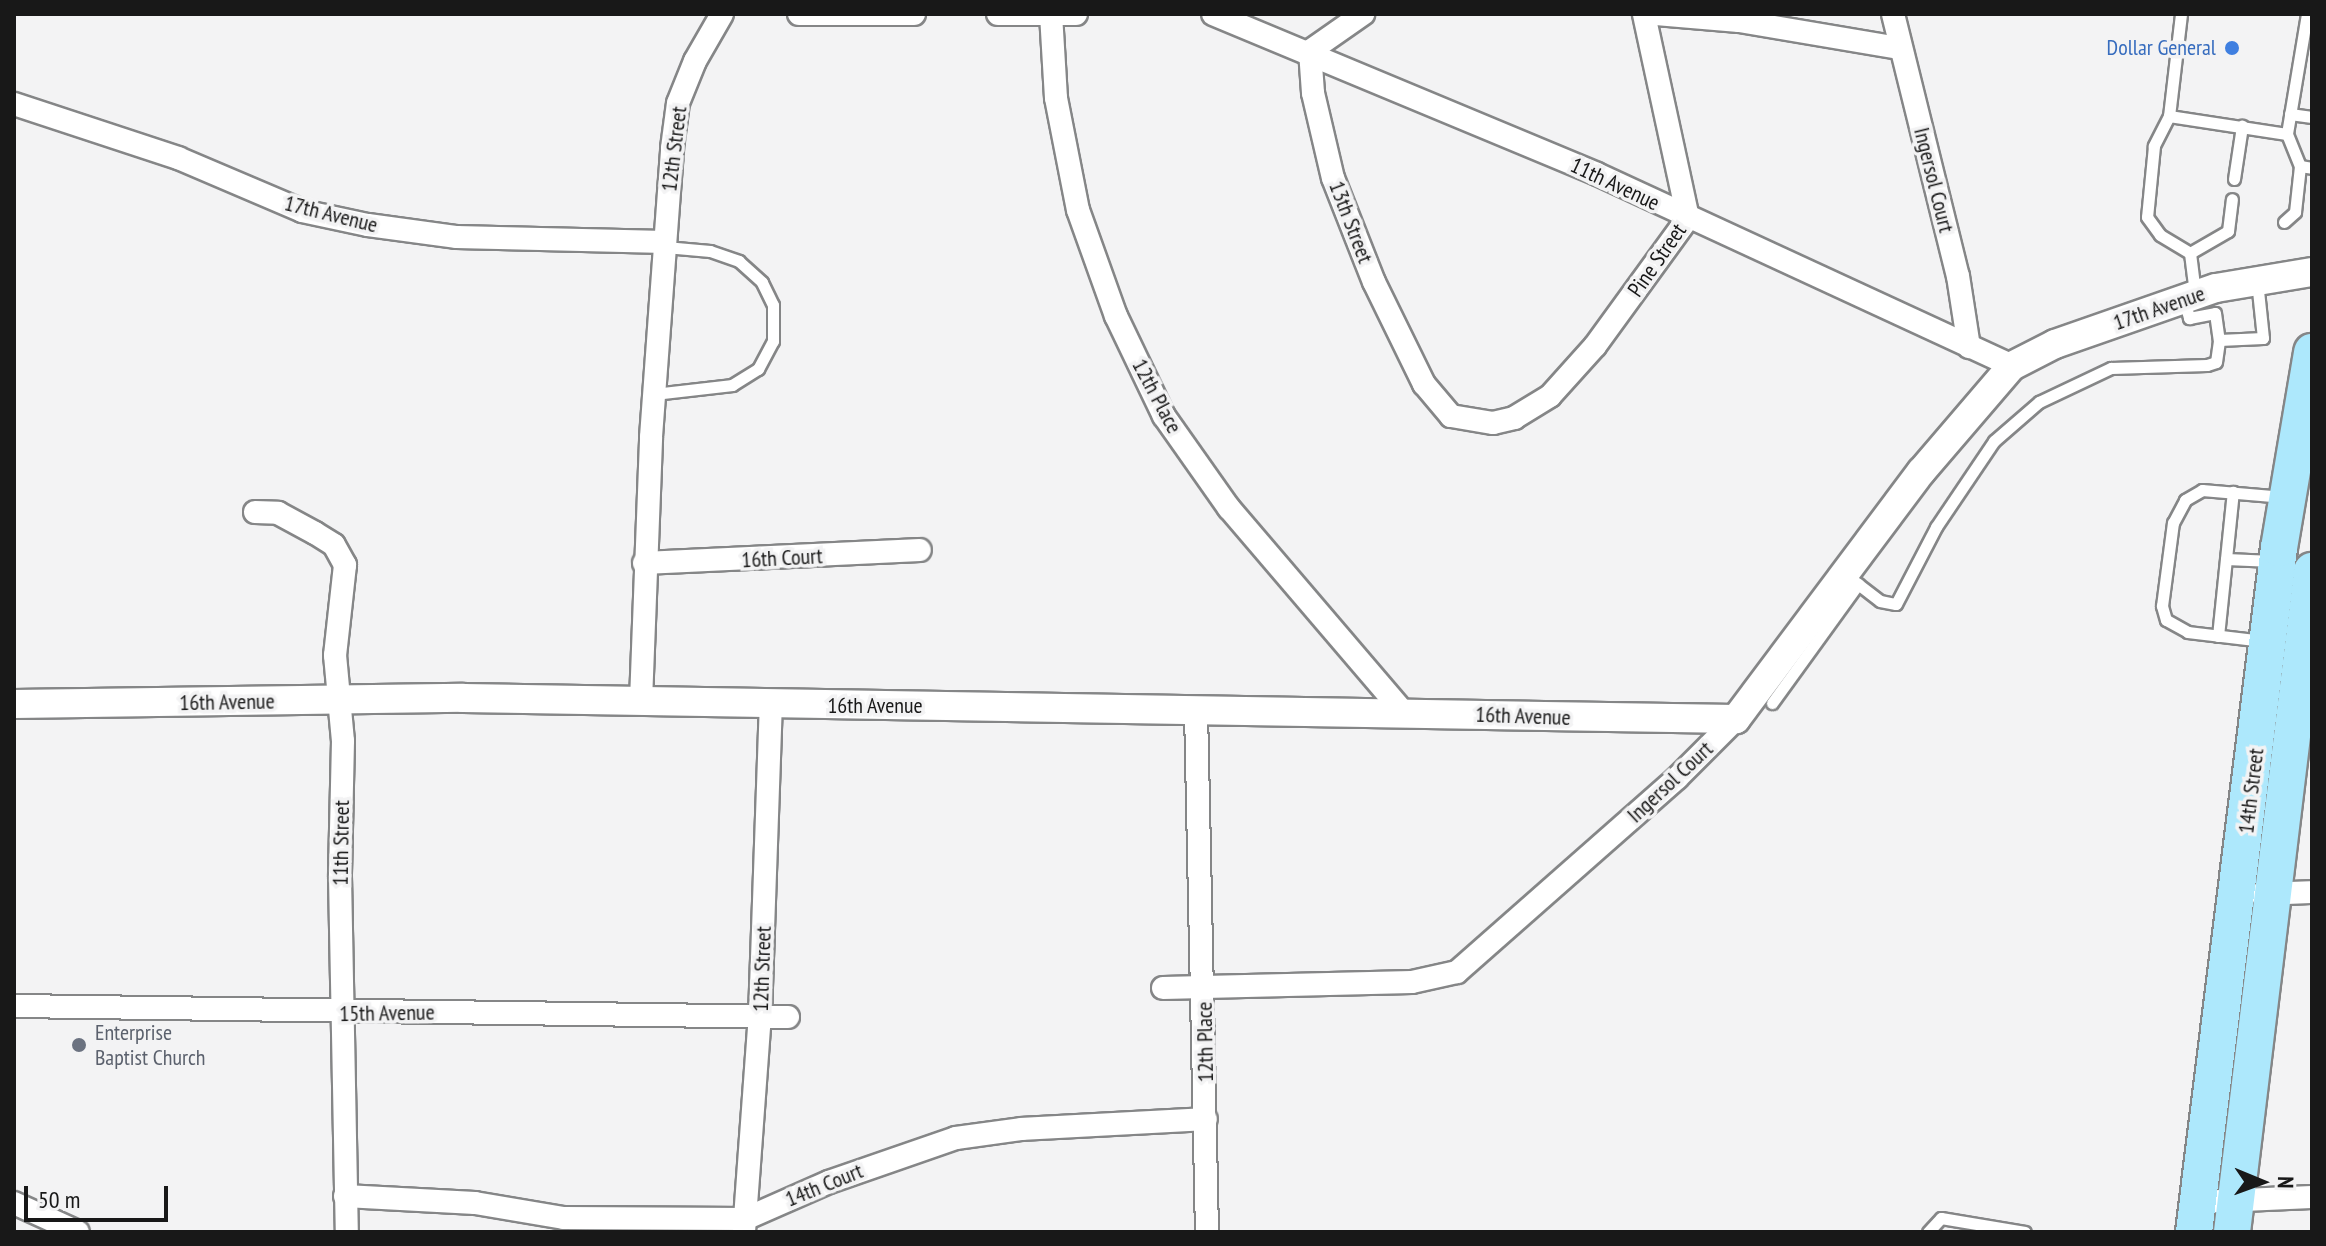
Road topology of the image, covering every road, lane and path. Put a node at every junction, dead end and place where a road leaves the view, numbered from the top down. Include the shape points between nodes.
1 (722, 14) edge
2 (799, 14) edge
3 (914, 14) edge
4 (998, 14) edge
5 (1076, 14) edge
6 (1213, 14) edge
7 (1363, 14) edge
8 (1644, 14) edge
9 (1656, 14) edge
10 (1893, 14) edge
11 (2181, 14) edge
12 (2307, 14) edge
13 (1050, 15) edge
14 (1899, 48) junction
15 (1310, 51) junction
16 (14, 104) edge
17 (2290, 114) junction
18 (2169, 116) junction
19 (2312, 117) edge
20 (2242, 126) junction
21 (2287, 134) junction
22 (2300, 172) edge
23 (2249, 173) dead end
24 (2232, 199) dead end
25 (1688, 218) junction
26 (2284, 222) dead end
27 (665, 244) junction
28 (2190, 253) junction
29 (2312, 272) edge
30 (2256, 279) junction
31 (2189, 297) junction
32 (2219, 340) junction
33 (1969, 347) junction
34 (2312, 352) edge
35 (2012, 366) junction
36 (654, 394) junction
37 (1471, 423) joint
38 (2233, 492) junction
39 (2289, 497) junction
40 (255, 512) dead end
41 (920, 550) dead end
42 (2226, 559) junction
43 (644, 563) junction
44 (2295, 566) edge
45 (1852, 579) junction
46 (2218, 636) junction
47 (2295, 647) edge
48 (339, 700) junction
49 (641, 701) junction
50 (1772, 703) dead end
51 (14, 704) edge
52 (771, 706) junction
53 (1196, 709) junction
54 (1403, 712) junction
55 (1736, 719) junction
56 (2312, 892) edge
57 (2256, 894) junction
58 (1163, 988) dead end
59 (1204, 990) junction
60 (14, 1006) edge
61 (343, 1014) junction
62 (760, 1016) junction
63 (788, 1017) dead end
64 (1206, 1119) junction
65 (345, 1196) junction
66 (2312, 1197) edge
67 (14, 1204) edge
68 (2234, 1216) edge
69 (2196, 1217) edge
70 (745, 1225) edge
71 (78, 1232) edge
72 (347, 1232) edge
73 (1207, 1232) edge
74 (1928, 1232) edge
75 (2025, 1232) edge

1 - 27 street, 12th Street via 678,103
2 - 3 street
4 - 13 street
5 - 13 street
6 - 15 street, 11th Avenue
7 - 15 street
8 - 25 street, Pine Street
9 - 14 street via 1739,21
10 - 14 street, Ingersol Court
11 - 18 lane
12 - 17 lane
13 - 54 street, 12th Place via 1056,98 1078,210 1116,316 1164,416 1229,508
14 - 33 street, Ingersol Court via 1947,231
15 - 25 street, 11th Avenue
15 - 37 street, 13th Street via 1313,93 1333,178 1374,282 1424,384 1451,416
16 - 27 street, 17th Avenue via 178,158 302,211 457,237
17 - 19 lane
17 - 21 lane
18 - 20 lane
18 - 28 lane via 2154,146 2147,217 2160,235
20 - 21 lane
20 - 23 lane via 2235,175
21 - 22 lane
22 - 26 lane via 2292,195 2295,212
24 - 28 lane via 2235,217 2228,231
25 - 33 street, 11th Avenue
25 - 37 street, Pine Street via 1595,346 1550,396 1514,418
27 - 36 street, 12th Street
27 - 36 lane via 739,261 762,282 773,305 773,341 758,369 732,385
28 - 31 lane
29 - 30 street, 17th Avenue
30 - 31 street, 17th Avenue
30 - 32 lane via 2263,338
31 - 32 lane via 2189,318 2215,313
31 - 35 street, 17th Avenue via 2055,344
32 - 45 lane via 2216,362 2111,368 2039,402 1994,441 1936,527 1896,604 1880,601
33 - 35 street, 11th Avenue
34 - 39 main road, 14th Street
35 - 45 street, Ingersol Court via 1921,472
36 - 43 street, 12th Street
38 - 39 lane
38 - 42 lane
38 - 46 lane via 2202,490 2185,500 2173,523 2162,606 2166,620 2188,632
39 - 44 main road, 14th Street
40 - 48 street, 11th Street via 278,513 315,533 334,545 345,565 335,655
41 - 43 street, 16th Court
42 - 44 lane
42 - 46 lane
43 - 49 street, 12th Street
44 - 47 main road, 14th Street
45 - 50 lane
45 - 55 street, Ingersol Court
46 - 47 lane
47 - 57 main road, 14th Street
48 - 49 street, 16th Avenue
48 - 51 street, 16th Avenue
48 - 61 street, 11th Street
49 - 52 street, 16th Avenue
52 - 53 street, 16th Avenue
52 - 62 street, 12th Street
53 - 54 street, 16th Avenue
53 - 59 street, 12th Place
54 - 55 street, 16th Avenue
55 - 59 street, Ingersol Court via 1677,778 1457,972 1412,982
56 - 57 street
57 - 68 main road, 14th Street
57 - 69 main road, 14th Street
58 - 59 street
59 - 64 street, 12th Place
60 - 61 street, 15th Avenue
61 - 62 street, 15th Avenue
61 - 65 street, 11th Street
62 - 63 street
62 - 70 street, 12th Street
64 - 70 street, 14th Court via 956,1138 829,1182
64 - 73 street, 12th Place
65 - 70 street, 14th Court via 475,1203 564,1218
65 - 72 street, 11th Street
66 - 68 street
67 - 71 street
68 - 69 street
74 - 75 lane via 1941,1218

